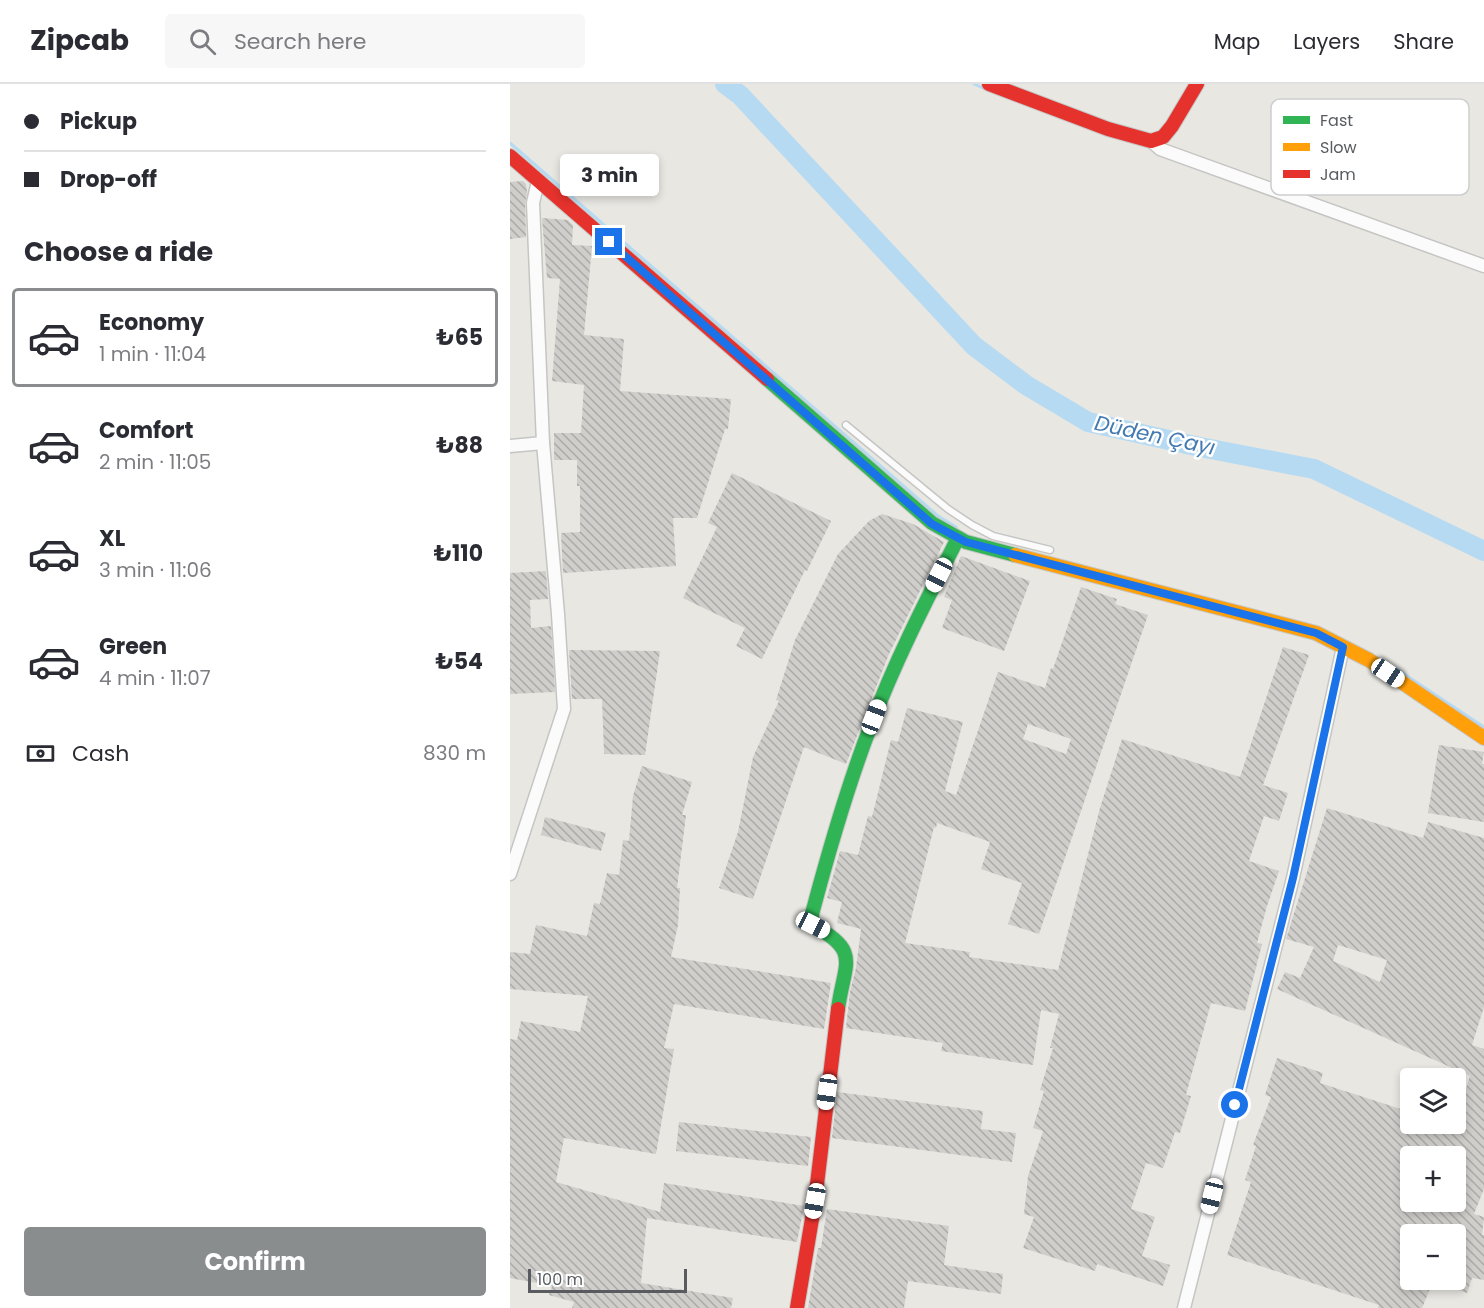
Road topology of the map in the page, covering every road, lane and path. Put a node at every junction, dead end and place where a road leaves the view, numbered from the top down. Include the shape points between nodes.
1 (989, 84) edge
2 (1197, 84) edge
3 (1151, 141) junction
4 (510, 156) edge
5 (538, 181) junction
6 (1271, 189) edge
7 (1288, 195) edge
8 (1484, 266) edge
9 (846, 425) dead end
10 (543, 444) junction
11 (510, 446) edge
12 (887, 474) junction
13 (958, 538) junction
14 (1050, 550) dead end
15 (1343, 647) junction
16 (1484, 738) edge
17 (510, 874) edge
18 (797, 1308) edge
19 (1184, 1308) edge

1 - 3 street
2 - 3 street via 1172,126
3 - 6 street via 1160,148
4 - 5 street
5 - 10 street via 533,203
5 - 12 street
7 - 8 street
9 - 12 lane
10 - 11 street
10 - 17 street via 564,709
12 - 13 street via 932,524
12 - 14 lane via 993,536
13 - 15 street via 1316,633
13 - 18 street via 881,698 830,846 812,914 813,925 836,937 847,954 847,972 840,990 815,1201
15 - 16 street via 1369,660
15 - 19 street via 1293,878

